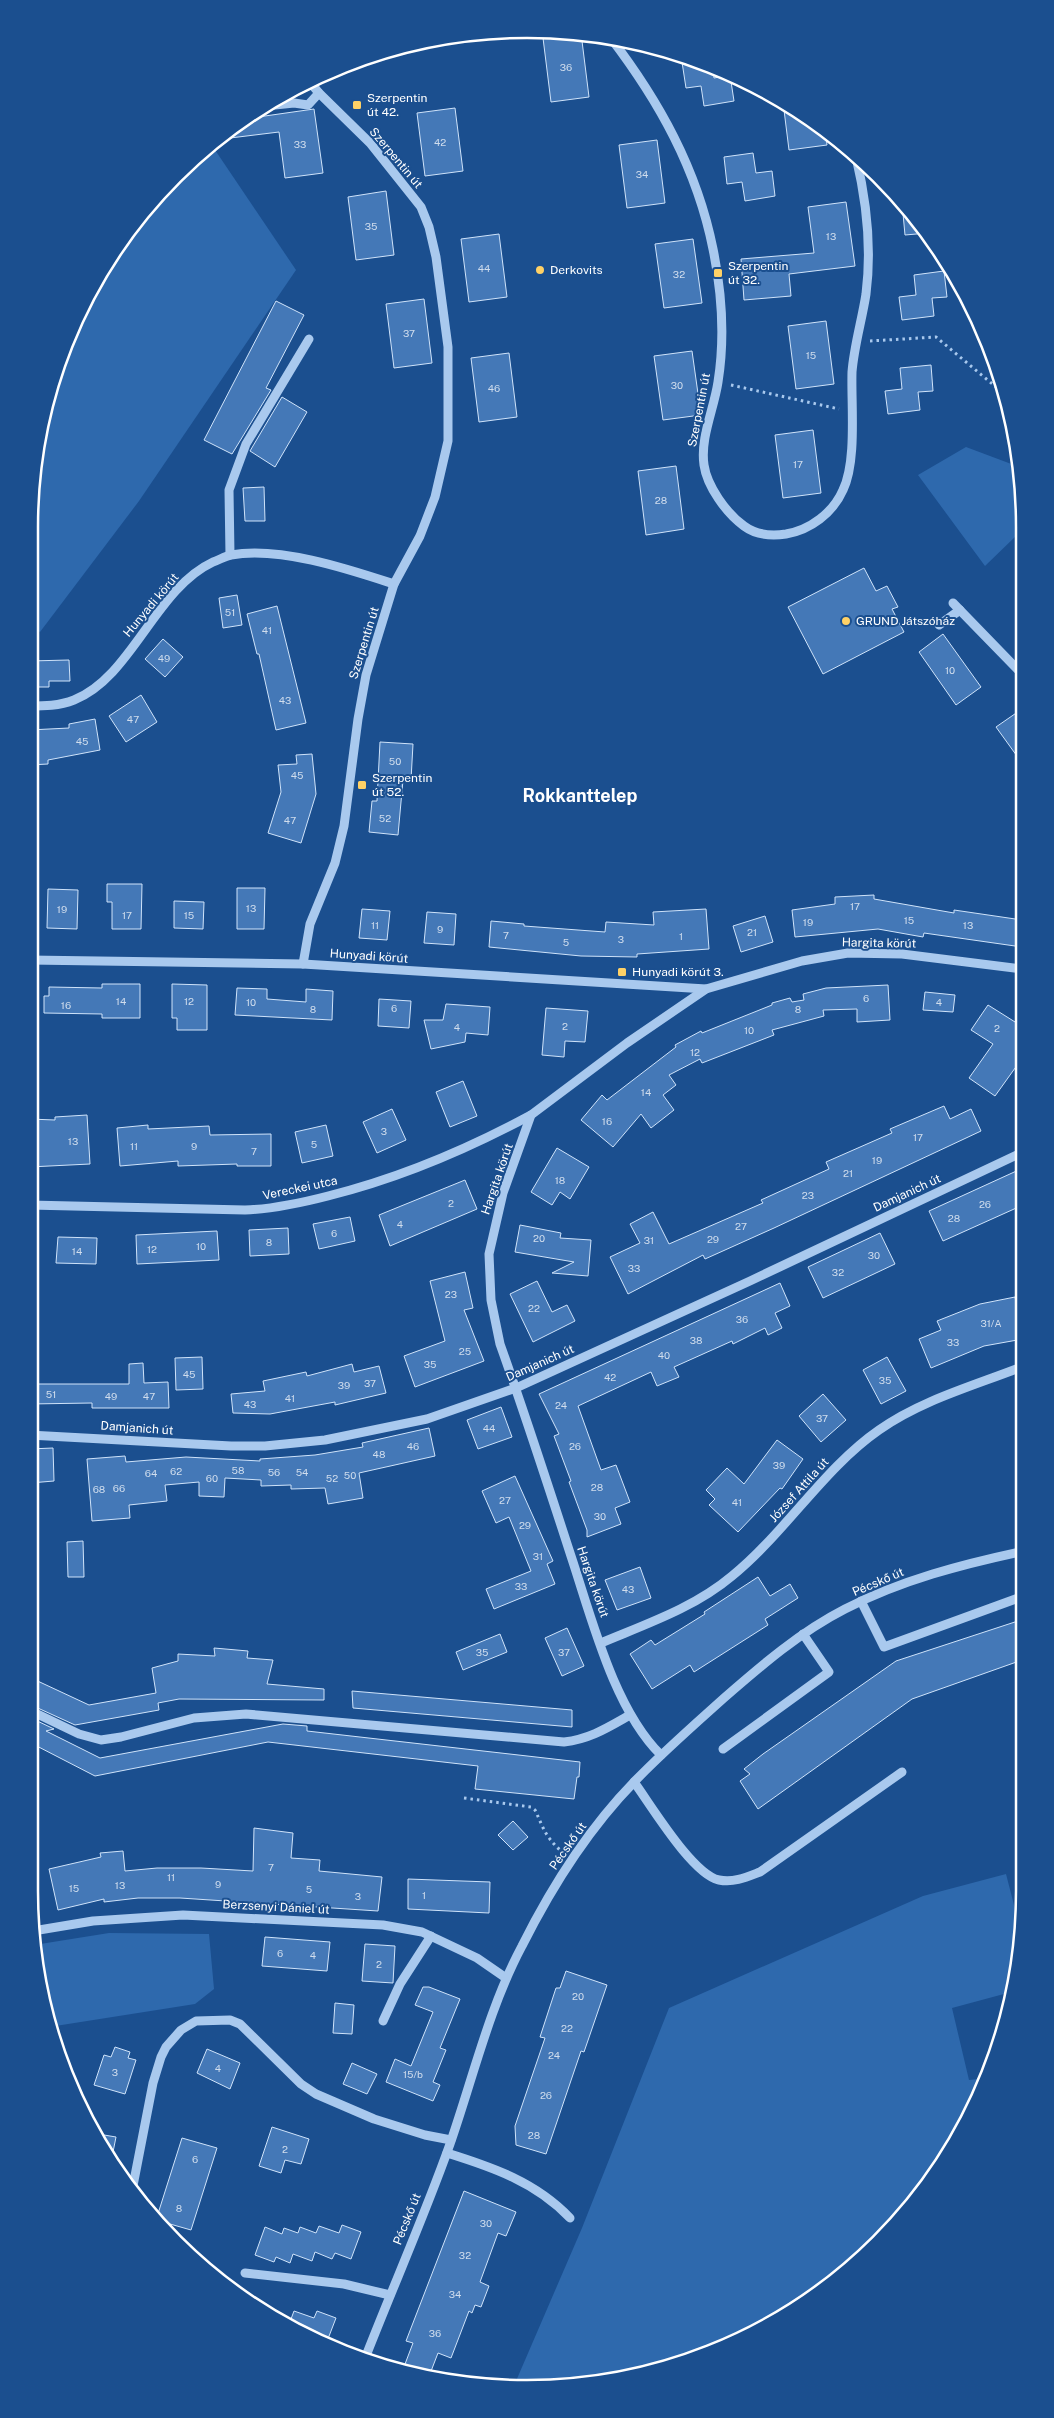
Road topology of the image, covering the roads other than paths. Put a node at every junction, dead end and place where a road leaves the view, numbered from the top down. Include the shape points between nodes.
1 (617, 46) edge
2 (313, 86) edge
3 (319, 93) junction
4 (280, 104) edge
5 (858, 166) edge
6 (309, 339) dead end
7 (230, 555) junction
8 (394, 584) junction
9 (953, 603) dead end
10 (960, 610) junction
11 (940, 625) dead end
12 (1016, 668) edge
13 (38, 706) edge
14 (38, 960) edge
15 (303, 964) junction
16 (1016, 968) edge
17 (706, 989) junction
18 (531, 1115) junction
19 (1016, 1155) edge
20 (38, 1204) edge
21 (1016, 1369) edge
22 (516, 1388) junction
23 (38, 1435) edge
24 (1016, 1553) edge
25 (1016, 1599) edge
26 (861, 1601) junction
27 (803, 1634) junction
28 (601, 1643) junction
29 (38, 1714) edge
30 (630, 1715) junction
31 (723, 1749) dead end
32 (661, 1755) junction
33 (902, 1772) dead end
34 (634, 1782) junction
35 (40, 1930) edge
36 (431, 1936) junction
37 (506, 1978) junction
38 (383, 2021) dead end
39 (451, 2140) junction
40 (447, 2152) junction
41 (134, 2182) edge
42 (570, 2218) dead end
43 (245, 2273) dead end
44 (390, 2295) junction
45 (367, 2354) edge

1 - 5 street, Szerpentin út via 659,108 696,184 713,249 722,332 718,382 705,439 704,466 723,504 742,526 759,533 780,535 814,523 833,506 844,490 848,474 852,374 870,254
2 - 3 street, Szerpentin út
3 - 4 street via 308,105
3 - 8 street, Szerpentin út via 370,143 421,207 436,257 448,347 448,441 435,497 420,536
6 - 7 street via 246,444 229,490
7 - 8 street, Hunyadi körút via 272,554 344,567
7 - 13 street, Hunyadi körút via 202,567 181,585 101,682 75,700
8 - 15 street, Szerpentin út via 362,695 342,834 332,870 310,924
9 - 10 street
10 - 11 street
10 - 12 street
14 - 15 street, Hunyadi körút
15 - 17 street, Hunyadi körút
16 - 17 street, Hargita körút via 902,954 848,953 776,967
17 - 18 street, Hargita körút
18 - 20 street, Vereckei utca via 473,1145 402,1175 281,1207 245,1210
18 - 22 street, Hargita körút via 503,1193 489,1254 491,1300 500,1344
19 - 22 street, Damjanich út via 750,1282
21 - 28 street, József Attila út via 912,1410 879,1429 845,1459 779,1531 732,1576 694,1602
22 - 23 street, Damjanich út via 413,1423 295,1444 231,1446
22 - 28 street, Hargita körút
24 - 26 street, Pécskő út via 962,1565
25 - 26 street via 884,1647
26 - 27 street, Pécskő út
27 - 31 street via 829,1672
27 - 32 street, Pécskő út
28 - 30 street, Hargita körút
29 - 30 street via 88,1738 101,1740 194,1718 246,1714 564,1742 601,1733
30 - 32 street, Hargita körút via 642,1735
32 - 34 street, Pécskő út
33 - 34 street via 760,1872 738,1880 718,1880 699,1869
34 - 37 street, Pécskő út via 611,1808 549,1896
35 - 36 street, Berzsenyi Dániel út via 93,1921 183,1915 383,1925
36 - 37 street, Berzsenyi Dániel út via 477,1958
36 - 38 street via 400,1984
37 - 39 street, Pécskő út
39 - 40 street, Pécskő út
39 - 41 street via 425,2136 382,2122 316,2094 301,2084 240,2024 230,2020 200,2020 176,2034 161,2057
40 - 42 street via 529,2185
40 - 44 street, Pécskő út
43 - 44 street via 344,2284
44 - 45 street, Pécskő út

